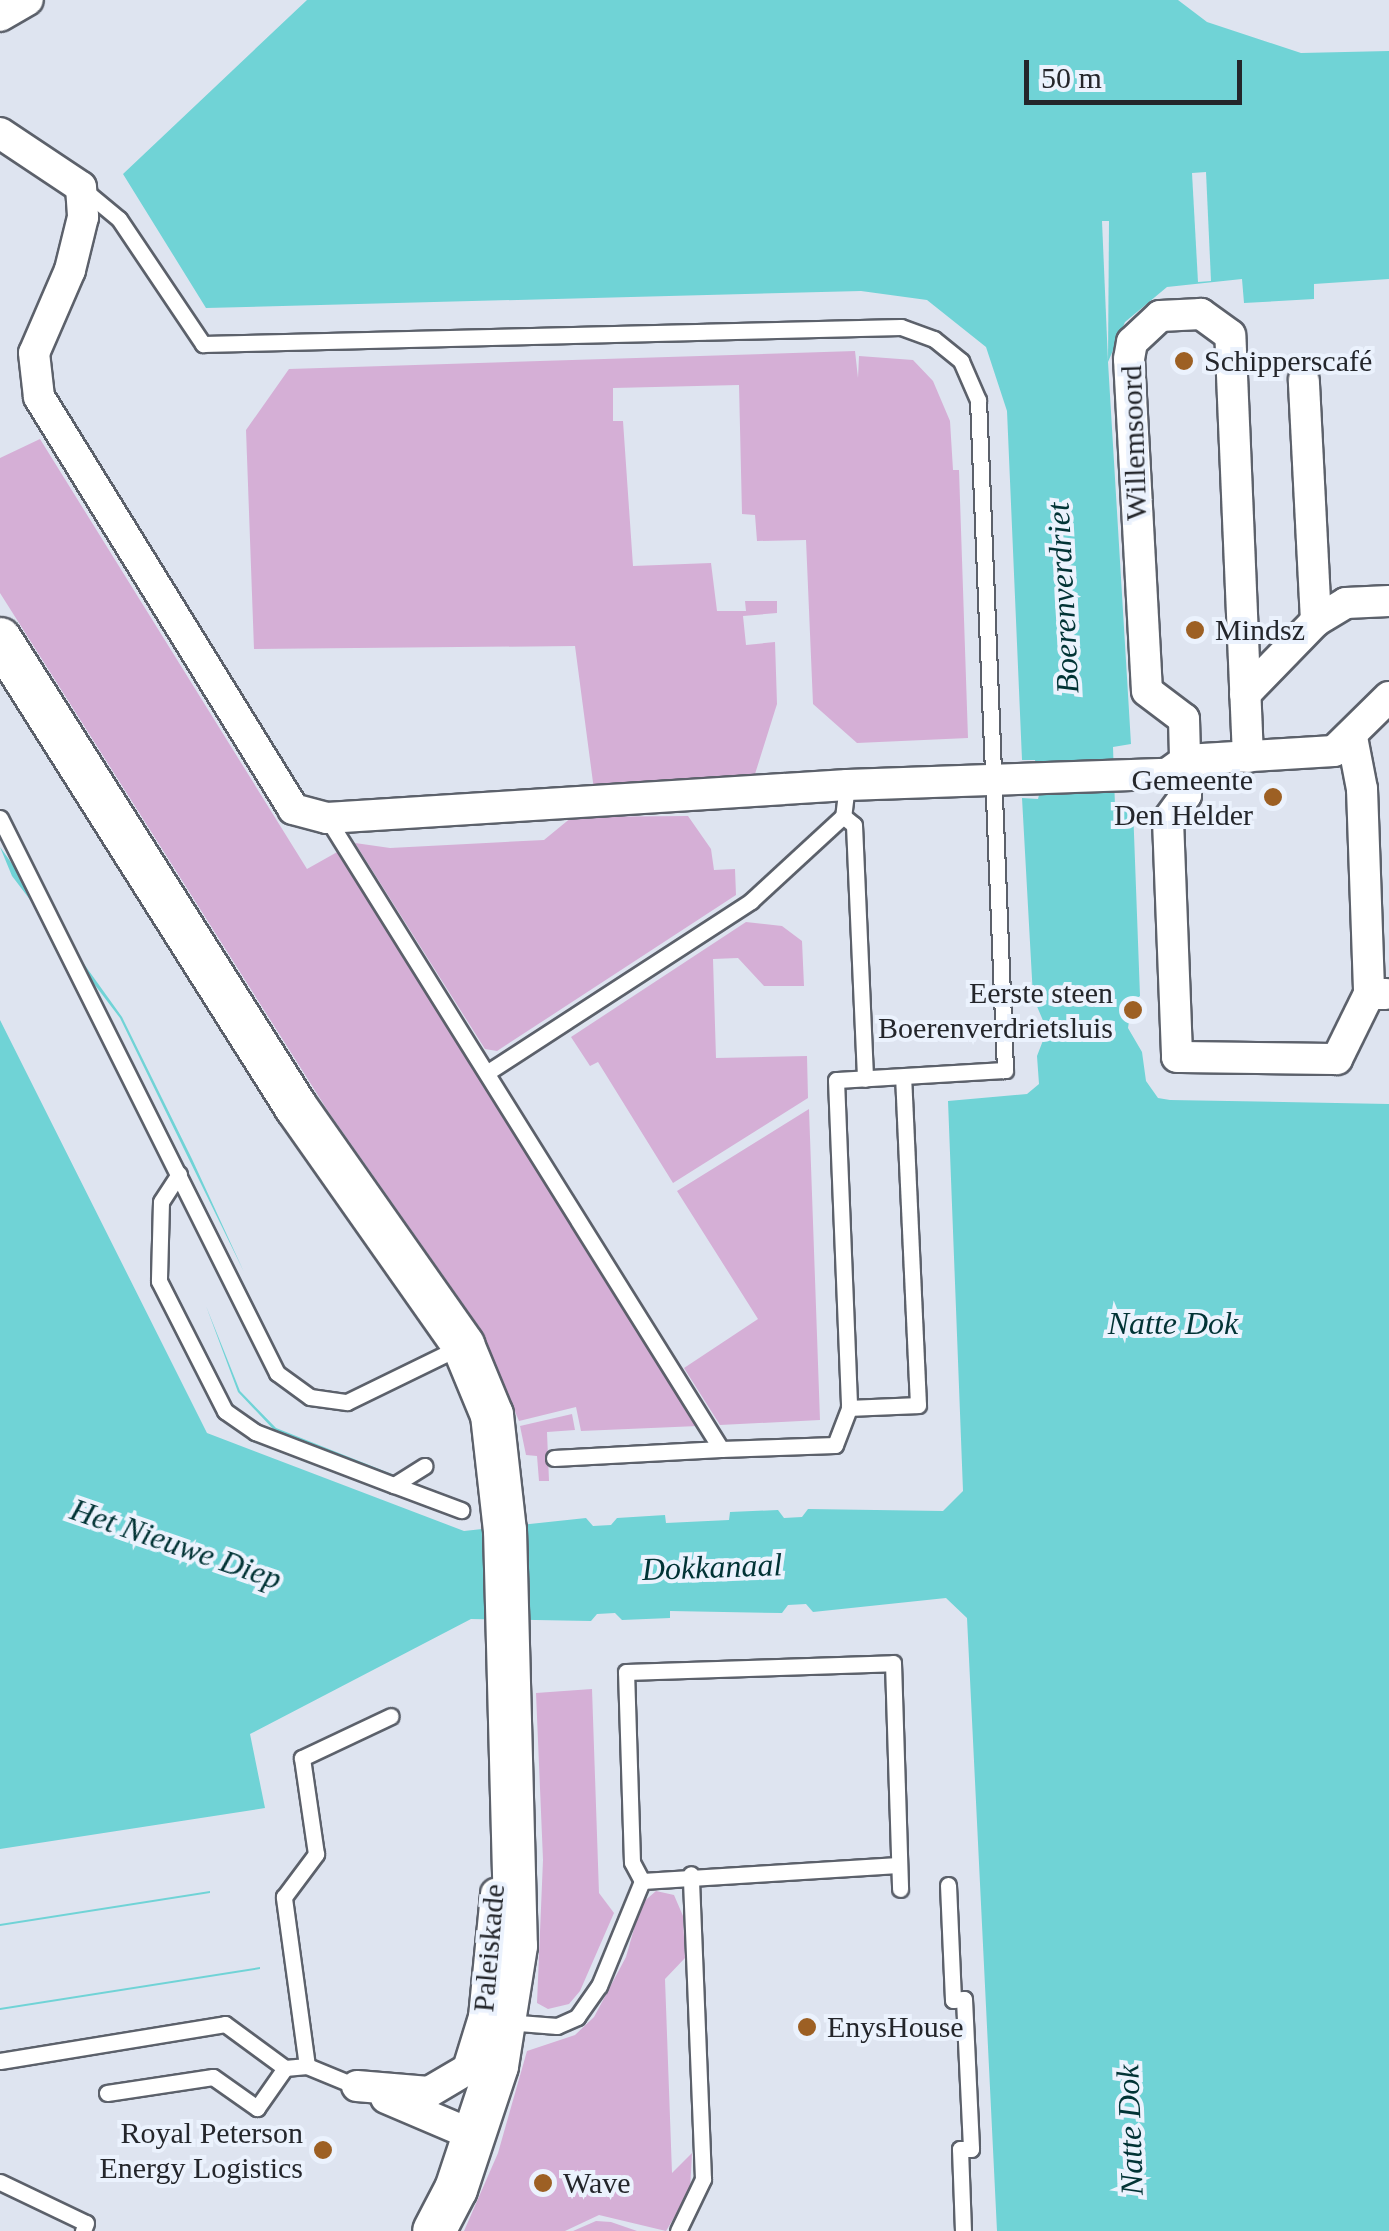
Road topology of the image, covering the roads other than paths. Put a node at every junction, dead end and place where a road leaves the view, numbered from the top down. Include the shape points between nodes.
1 (28, 0) edge
2 (0, 16) edge
3 (0, 132) edge
4 (80, 187) junction
5 (1304, 380) dead end
6 (1389, 602) edge
7 (1316, 621) junction
8 (0, 639) edge
9 (1245, 694) junction
10 (1389, 696) edge
11 (1352, 737) junction
12 (1248, 757) junction
13 (1176, 767) junction
14 (992, 778) junction
15 (847, 784) junction
16 (843, 816) junction
17 (0, 818) edge
18 (327, 818) junction
19 (1379, 994) edge
20 (488, 1072) junction
21 (903, 1077) junction
22 (865, 1079) junction
23 (179, 1174) junction
24 (463, 1344) junction
25 (849, 1408) junction
26 (720, 1449) junction
27 (554, 1458) dead end
28 (425, 1466) dead end
29 (394, 1485) junction
30 (461, 1510) dead end
31 (512, 1711) junction
32 (391, 1716) dead end
33 (900, 1866) junction
34 (691, 1874) junction
35 (642, 1882) junction
36 (948, 1885) dead end
37 (900, 1889) dead end
38 (506, 2022) junction
39 (0, 2061) edge
40 (307, 2066) junction
41 (285, 2068) junction
42 (351, 2084) junction
43 (107, 2093) dead end
44 (476, 2136) junction
45 (0, 2182) edge
46 (82, 2231) edge
47 (434, 2231) edge
48 (678, 2231) edge
49 (963, 2231) edge

1 - 2 street
3 - 4 street
4 - 14 lane via 119,219 202,344 900,327 934,339 961,361 978,400
4 - 18 street via 83,217 70,270 34,353 39,397 292,809
5 - 7 street
6 - 7 street via 1346,603
7 - 9 street
8 - 24 street via 296,1108
9 - 12 street, Willemsoord
9 - 13 street, Willemsoord via 1230,335 1201,314 1160,316 1132,342 1128,359 1147,691 1184,719
10 - 11 street
11 - 12 street via 1334,752
11 - 19 street
12 - 13 street
13 - 14 street via 1114,776
13 - 19 street via 1186,796 1168,820 1177,1057 1337,1059
14 - 15 street
14 - 21 lane via 1005,1070
15 - 16 lane
15 - 18 street
16 - 20 lane via 751,900
16 - 22 lane via 854,824
17 - 23 lane
18 - 20 lane
20 - 26 lane
21 - 22 lane
21 - 25 lane via 918,1405
22 - 25 lane via 836,1080
23 - 24 lane via 261,1348 297,1391 326,1401 362,1398
23 - 29 lane via 161,1202 159,1281 218,1402 255,1432
24 - 31 street via 495,1428
25 - 26 lane via 835,1444
26 - 27 lane
28 - 29 lane
29 - 30 lane
31 - 38 street via 518,1878
31 - 42 street, Paleiskade via 493,1745 495,1931 475,2059 429,2092
32 - 40 lane via 302,1758 316,1854 284,1897
33 - 34 lane
33 - 35 lane via 894,1663 626,1672 632,1862
33 - 37 lane
34 - 35 lane
34 - 48 lane via 702,2179
35 - 38 lane via 599,1986 577,2016 557,2026
36 - 49 lane via 953,2000 964,1999 971,2149 960,2149
38 - 44 street
39 - 41 lane via 225,2024
40 - 41 lane, Paleiskade
40 - 42 lane, Paleiskade
41 - 43 lane via 257,2108 214,2077
42 - 44 street, Paleiskade
44 - 47 street
45 - 46 lane via 86,2223

